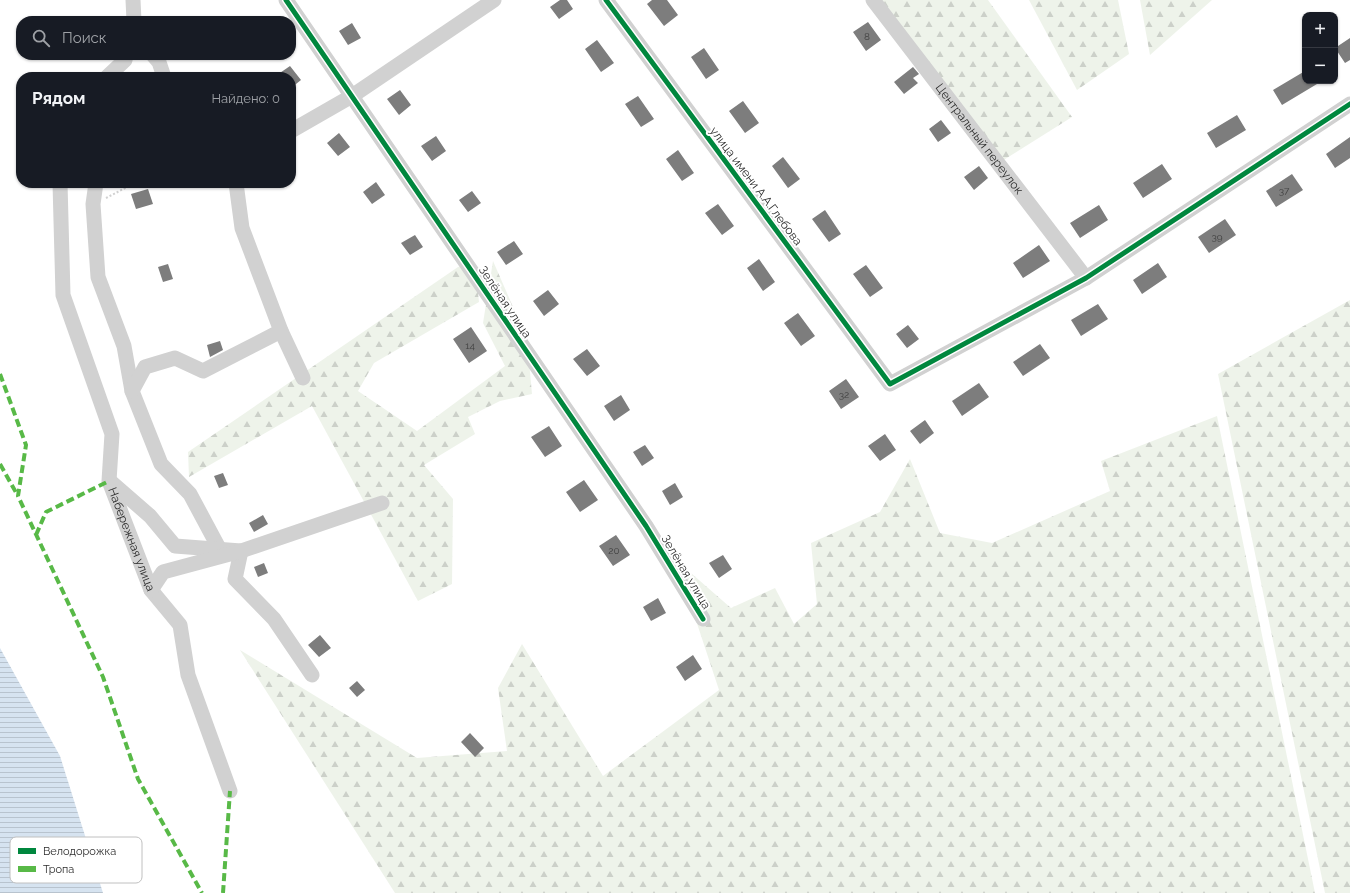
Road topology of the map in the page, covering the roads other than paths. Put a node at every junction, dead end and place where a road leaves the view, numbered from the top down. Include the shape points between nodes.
1 (133, 0) edge
2 (286, 0) edge
3 (494, 0) edge
4 (606, 0) edge
5 (873, 0) edge
6 (134, 16) edge
7 (124, 60) edge
8 (157, 60) edge
9 (112, 72) edge
10 (162, 72) edge
11 (352, 96) junction
12 (1350, 104) edge
13 (296, 128) edge
14 (60, 188) edge
15 (95, 188) edge
16 (237, 188) edge
17 (1086, 278) junction
18 (281, 331) junction
19 (303, 378) dead end
20 (132, 391) junction
21 (109, 481) junction
22 (382, 504) dead end
23 (220, 550) junction
24 (241, 552) junction
25 (151, 590) junction
26 (703, 619) dead end
27 (312, 675) dead end
28 (230, 791) dead end

1 - 6 street
2 - 11 street, Зелёная улица
3 - 11 street
4 - 17 street, улица имени А.А.Глебова via 890,384
5 - 17 street, Центральный переулок
7 - 9 street
8 - 10 street
11 - 13 street
11 - 26 street, Зелёная улица via 646,526
12 - 17 street
14 - 21 street, Набережная улица via 63,295 112,434
15 - 20 street via 93,204 98,277 124,346
16 - 18 street via 242,228
18 - 19 street
18 - 20 street via 203,371 176,358 145,367
20 - 23 street via 161,464 190,494
21 - 23 street via 150,516 175,546
21 - 25 street, Набережная улица
22 - 24 street
23 - 24 street
24 - 25 street via 164,572
24 - 27 street via 235,578 274,619
25 - 28 street, Набережная улица via 180,625 188,675

